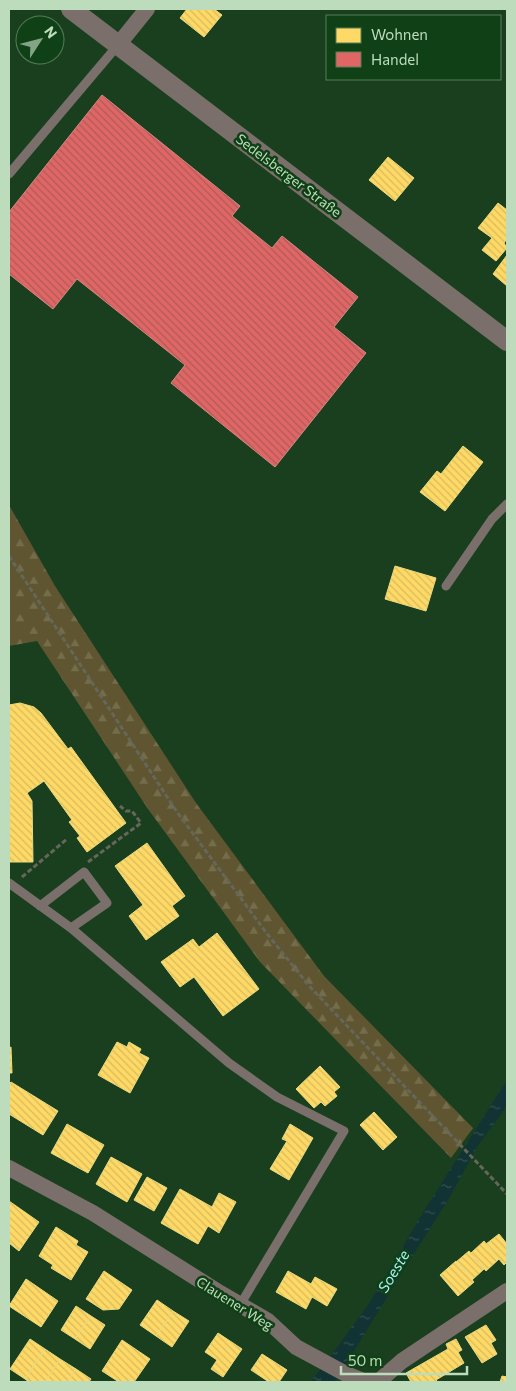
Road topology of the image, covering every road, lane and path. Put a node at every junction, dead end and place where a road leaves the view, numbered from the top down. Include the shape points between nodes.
1 (71, 9) edge
2 (147, 9) edge
3 (118, 45) junction
4 (9, 174) edge
5 (507, 341) edge
6 (507, 504) edge
7 (9, 556) edge
8 (446, 586) dead end
9 (120, 806) dead end
10 (67, 839) dead end
11 (84, 872) junction
12 (11, 885) edge
13 (40, 906) junction
14 (71, 928) junction
15 (9, 1168) edge
16 (507, 1194) edge
17 (507, 1291) edge
18 (240, 1305) junction
19 (380, 1382) edge

1 - 3 street, Sedelsberger Straße
2 - 3 street
3 - 4 lane
3 - 5 street, Sedelsberger Straße
6 - 8 lane
7 - 16 path via 177,812 268,935 311,988
9 - 11 path via 132,811 141,822 88,861
10 - 12 path
11 - 13 lane
11 - 14 lane via 106,903
12 - 13 lane
13 - 14 lane
14 - 18 lane via 228,1063 277,1097 344,1131
15 - 18 street, Clauener Weg via 93,1213
17 - 19 street, Clauener Weg via 402,1361
18 - 19 street, Clauener Weg via 268,1321 296,1347 346,1374 363,1381

